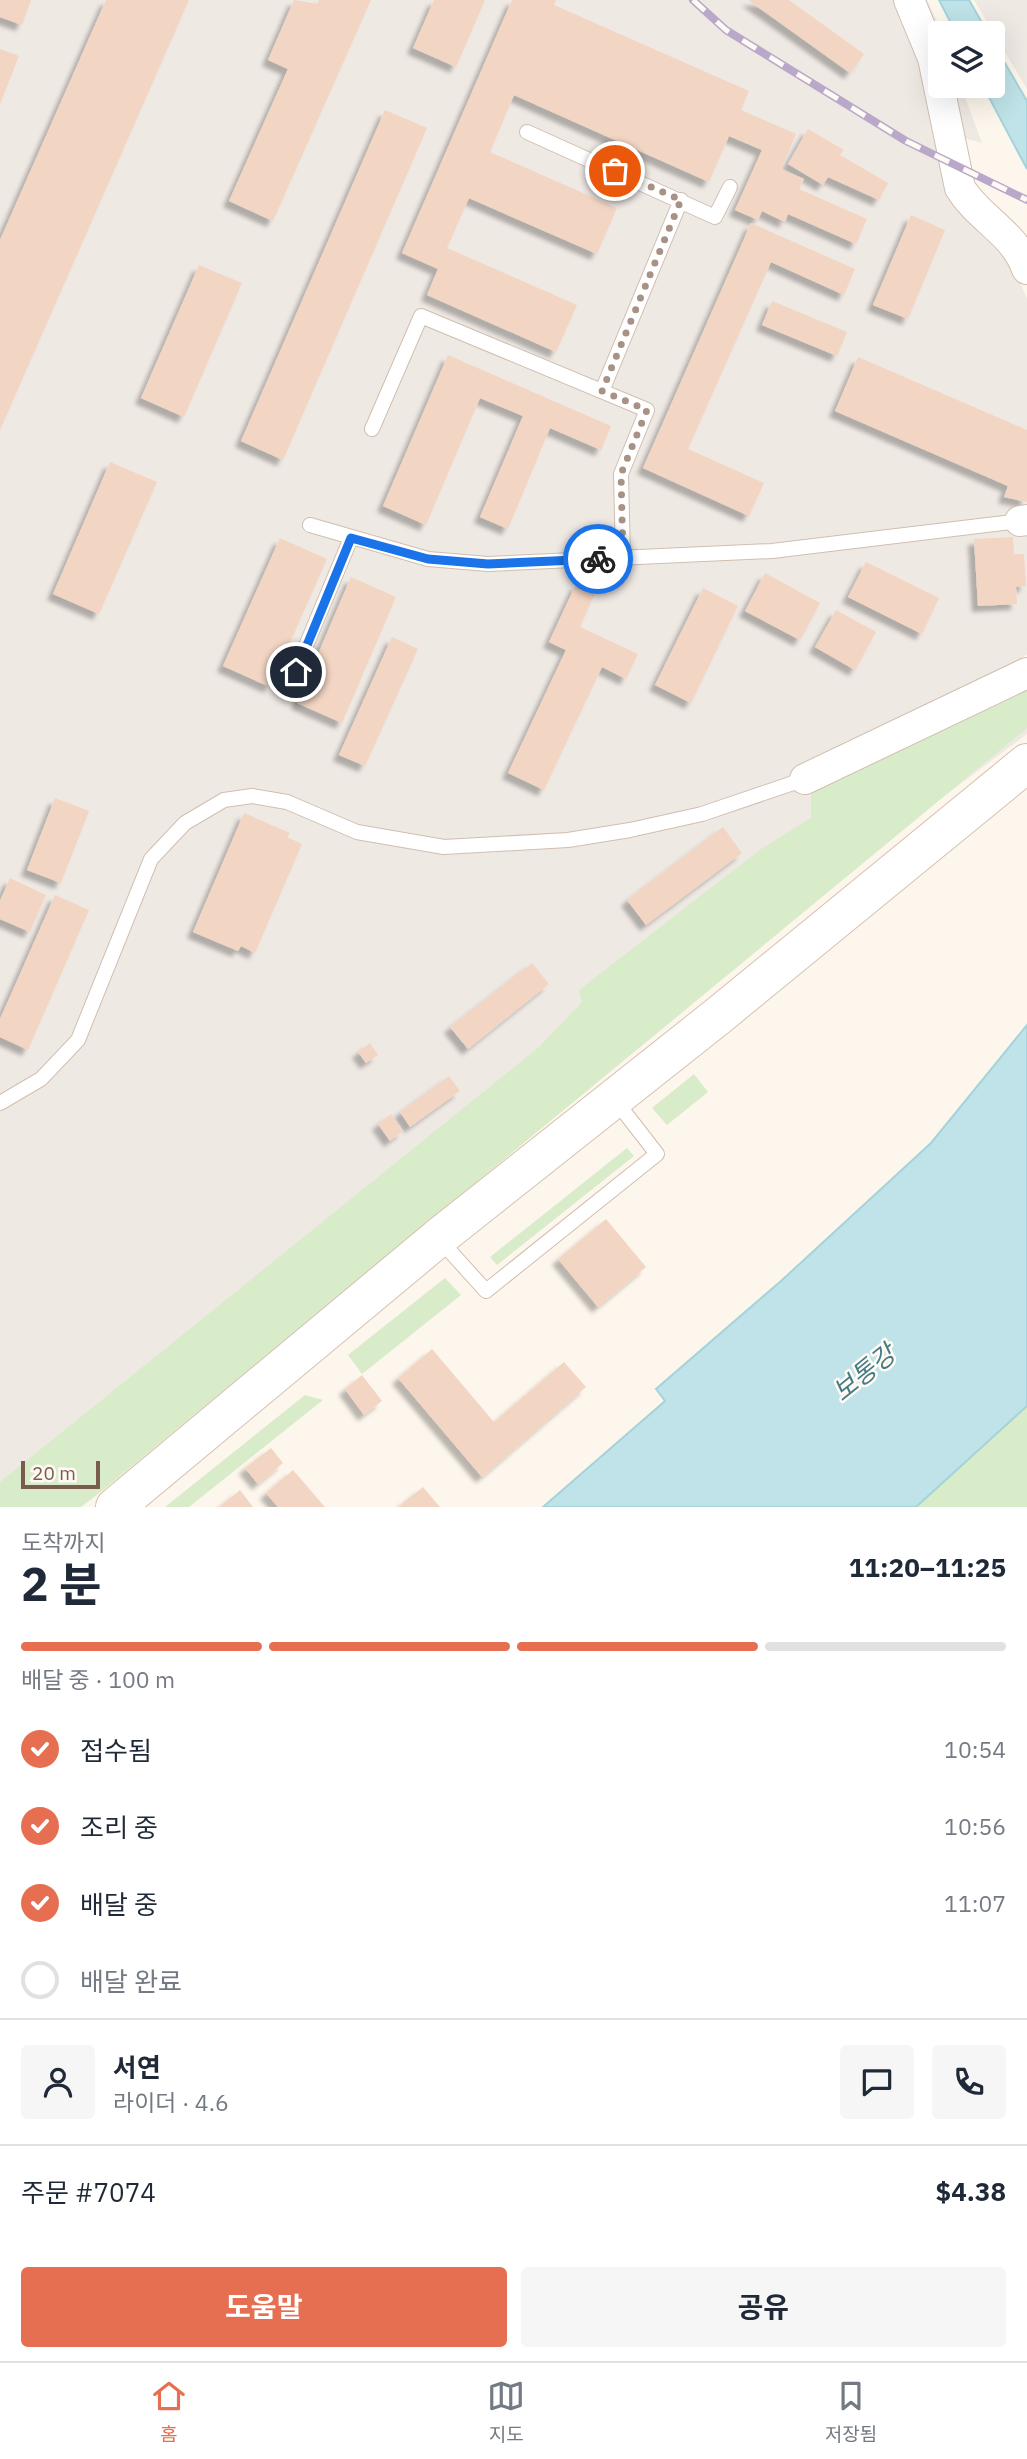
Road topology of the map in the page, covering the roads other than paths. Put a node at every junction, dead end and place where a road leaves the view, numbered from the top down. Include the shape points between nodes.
1 (909, 0) edge
2 (527, 132) dead end
3 (730, 187) dead end
4 (681, 200) junction
5 (1027, 269) edge
6 (602, 391) junction
7 (372, 429) dead end
8 (1024, 520) edge
9 (310, 525) dead end
10 (351, 538) junction
11 (623, 558) junction
12 (296, 672) dead end
13 (1027, 673) edge
14 (1027, 763) edge
15 (805, 779) joint
16 (614, 1099) junction
17 (0, 1103) edge
18 (438, 1238) junction
19 (115, 1507) edge

1 - 5 street via 933,58 960,188 969,204 1009,236
2 - 4 lane
3 - 4 lane via 715,217
4 - 6 lane
6 - 7 lane via 421,316
6 - 11 lane via 647,410 621,474
8 - 11 lane via 772,551
9 - 10 lane
10 - 11 lane via 440,560 488,564
10 - 12 lane
13 - 15 street
14 - 16 main road
15 - 17 lane via 702,814 630,830 568,840 444,847 357,832 287,802 252,796 225,800 185,823 151,859 78,1041 41,1079
16 - 18 main road
16 - 18 lane via 657,1154 496,1283 485,1291
18 - 19 main road

